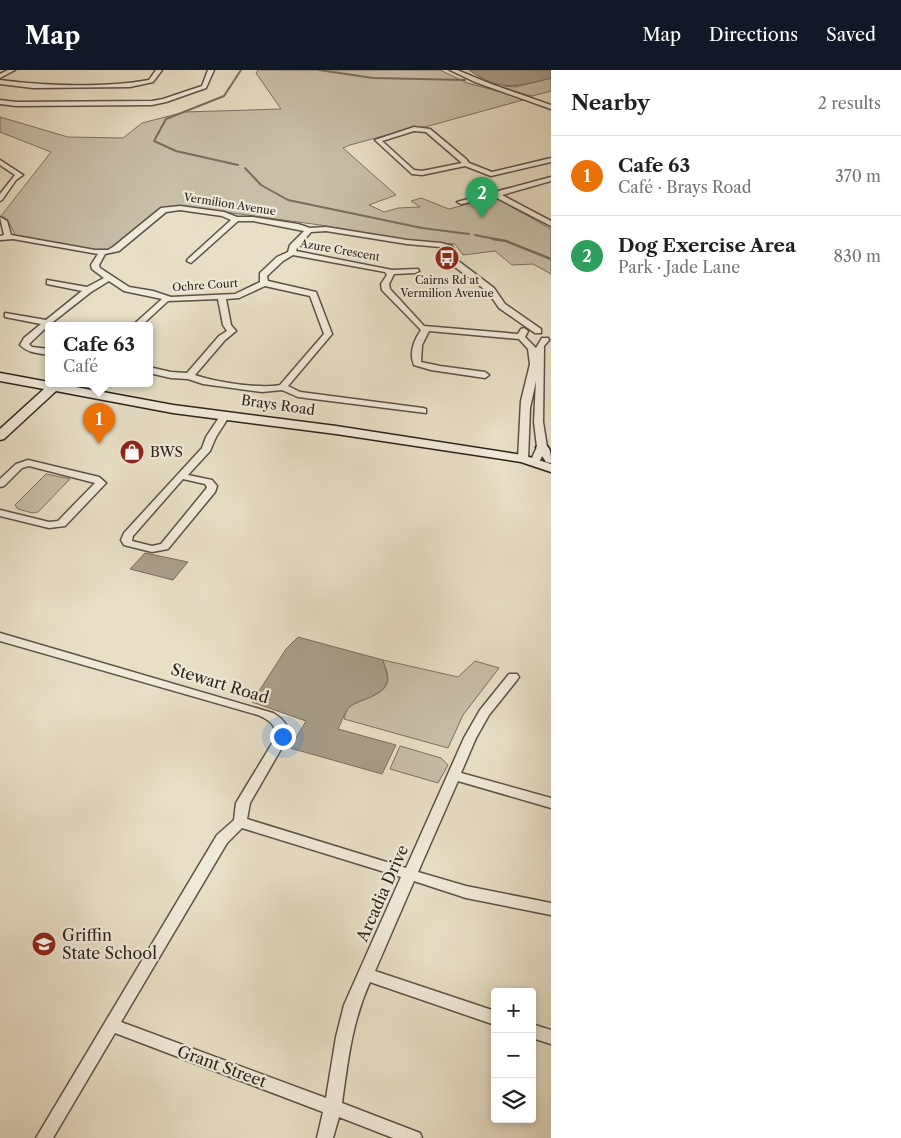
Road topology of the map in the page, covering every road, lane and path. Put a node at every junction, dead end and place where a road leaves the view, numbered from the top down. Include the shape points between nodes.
1 (12, 70) edge
2 (158, 70) edge
3 (211, 70) edge
4 (452, 70) edge
5 (0, 76) edge
6 (0, 82) edge
7 (0, 102) edge
8 (551, 108) edge
9 (551, 160) edge
10 (0, 162) edge
11 (466, 164) junction
12 (551, 179) edge
13 (496, 195) junction
14 (0, 199) edge
15 (461, 202) dead end
16 (551, 215) edge
17 (539, 218) junction
18 (0, 219) edge
19 (236, 219) junction
20 (551, 224) edge
21 (309, 230) junction
22 (8, 237) junction
23 (0, 238) edge
24 (103, 252) junction
25 (292, 253) junction
26 (191, 261) dead end
27 (415, 271) dead end
28 (391, 272) junction
29 (109, 278) junction
30 (50, 282) dead end
31 (264, 283) junction
32 (88, 290) junction
33 (222, 297) junction
34 (166, 299) junction
35 (8, 315) dead end
36 (523, 320) junction
37 (48, 322) edge
38 (141, 322) edge
39 (45, 323) edge
40 (45, 325) edge
41 (426, 330) junction
42 (523, 336) junction
43 (546, 336) edge
44 (45, 351) edge
45 (153, 371) edge
46 (485, 375) dead end
47 (189, 376) junction
48 (0, 377) edge
49 (45, 385) edge
50 (53, 387) joint
51 (283, 387) junction
52 (423, 411) dead end
53 (225, 415) junction
54 (0, 436) edge
55 (542, 447) junction
56 (528, 456) junction
57 (551, 459) edge
58 (551, 468) edge
59 (181, 476) junction
60 (0, 484) edge
61 (0, 513) edge
62 (0, 637) edge
63 (513, 678) dead end
64 (453, 775) junction
65 (551, 802) edge
66 (240, 822) junction
67 (409, 874) junction
68 (551, 909) edge
69 (365, 974) junction
70 (491, 1017) edge
71 (111, 1025) junction
72 (536, 1032) edge
73 (551, 1037) edge
74 (332, 1108) junction
75 (44, 1138) edge
76 (324, 1138) edge
77 (414, 1138) edge

1 - 5 street
2 - 6 street via 151,81 130,86 34,86
3 - 7 street via 204,87 152,103
4 - 8 street
9 - 11 street via 491,174
10 - 14 street via 20,175
11 - 11 street via 428,130 414,129 378,140 412,172
12 - 13 street
13 - 15 street
13 - 17 street
16 - 17 street
17 - 20 street
18 - 22 street
19 - 21 street, Vermilion Avenue via 253,219
19 - 24 street, Vermilion Avenue via 224,214 171,208 164,210 116,249
19 - 26 street
21 - 25 street via 292,247
21 - 36 street, Vermilion Avenue via 326,229 441,245 450,249 452,258 462,269 491,290 502,306
22 - 23 street
22 - 24 street
24 - 29 street via 95,268
25 - 28 street, Azure Crescent
25 - 31 street via 280,259 264,275
27 - 28 street
28 - 41 street, Azure Crescent via 385,284 386,290
29 - 32 street
29 - 34 street, Ochre Court via 127,289 153,293
30 - 32 street
31 - 33 street, Ochre Court via 244,294
31 - 51 street via 313,294 328,334
32 - 37 street
33 - 34 street, Ochre Court
33 - 47 street via 227,325 232,331
34 - 38 street
35 - 39 street
36 - 42 street
36 - 43 street
40 - 44 street via 24,345
41 - 42 street
41 - 46 street via 420,338 417,363
42 - 43 street via 535,342
42 - 56 street via 534,354 533,380 526,402
43 - 55 street via 540,346 542,367 537,414
45 - 47 street
47 - 51 street via 262,389
48 - 49 main road, Brays Road
50 - 53 main road, Brays Road
50 - 54 main road
51 - 52 street via 298,394
53 - 56 main road, Brays Road
53 - 59 street via 206,449
55 - 56 street via 537,455
55 - 57 main road
56 - 58 main road, Brays Road
59 - 59 street via 208,482 212,489 164,547 152,549 128,543 128,535
60 - 61 street via 19,466 28,463 96,479 101,483 66,522 59,525
62 - 66 street, Stewart Road via 242,706 279,722 283,728 282,737 243,803
63 - 64 street, Arcadia Drive via 476,725
64 - 65 street
64 - 67 street, Arcadia Drive
66 - 67 street
66 - 71 street via 222,838
67 - 68 street via 478,895
67 - 69 street, Arcadia Drive
69 - 70 street
69 - 74 street, Arcadia Drive via 346,1023
71 - 74 street, Grant Street
71 - 75 street
72 - 73 street
74 - 76 street, Arcadia Drive
74 - 77 street, Grant Street

